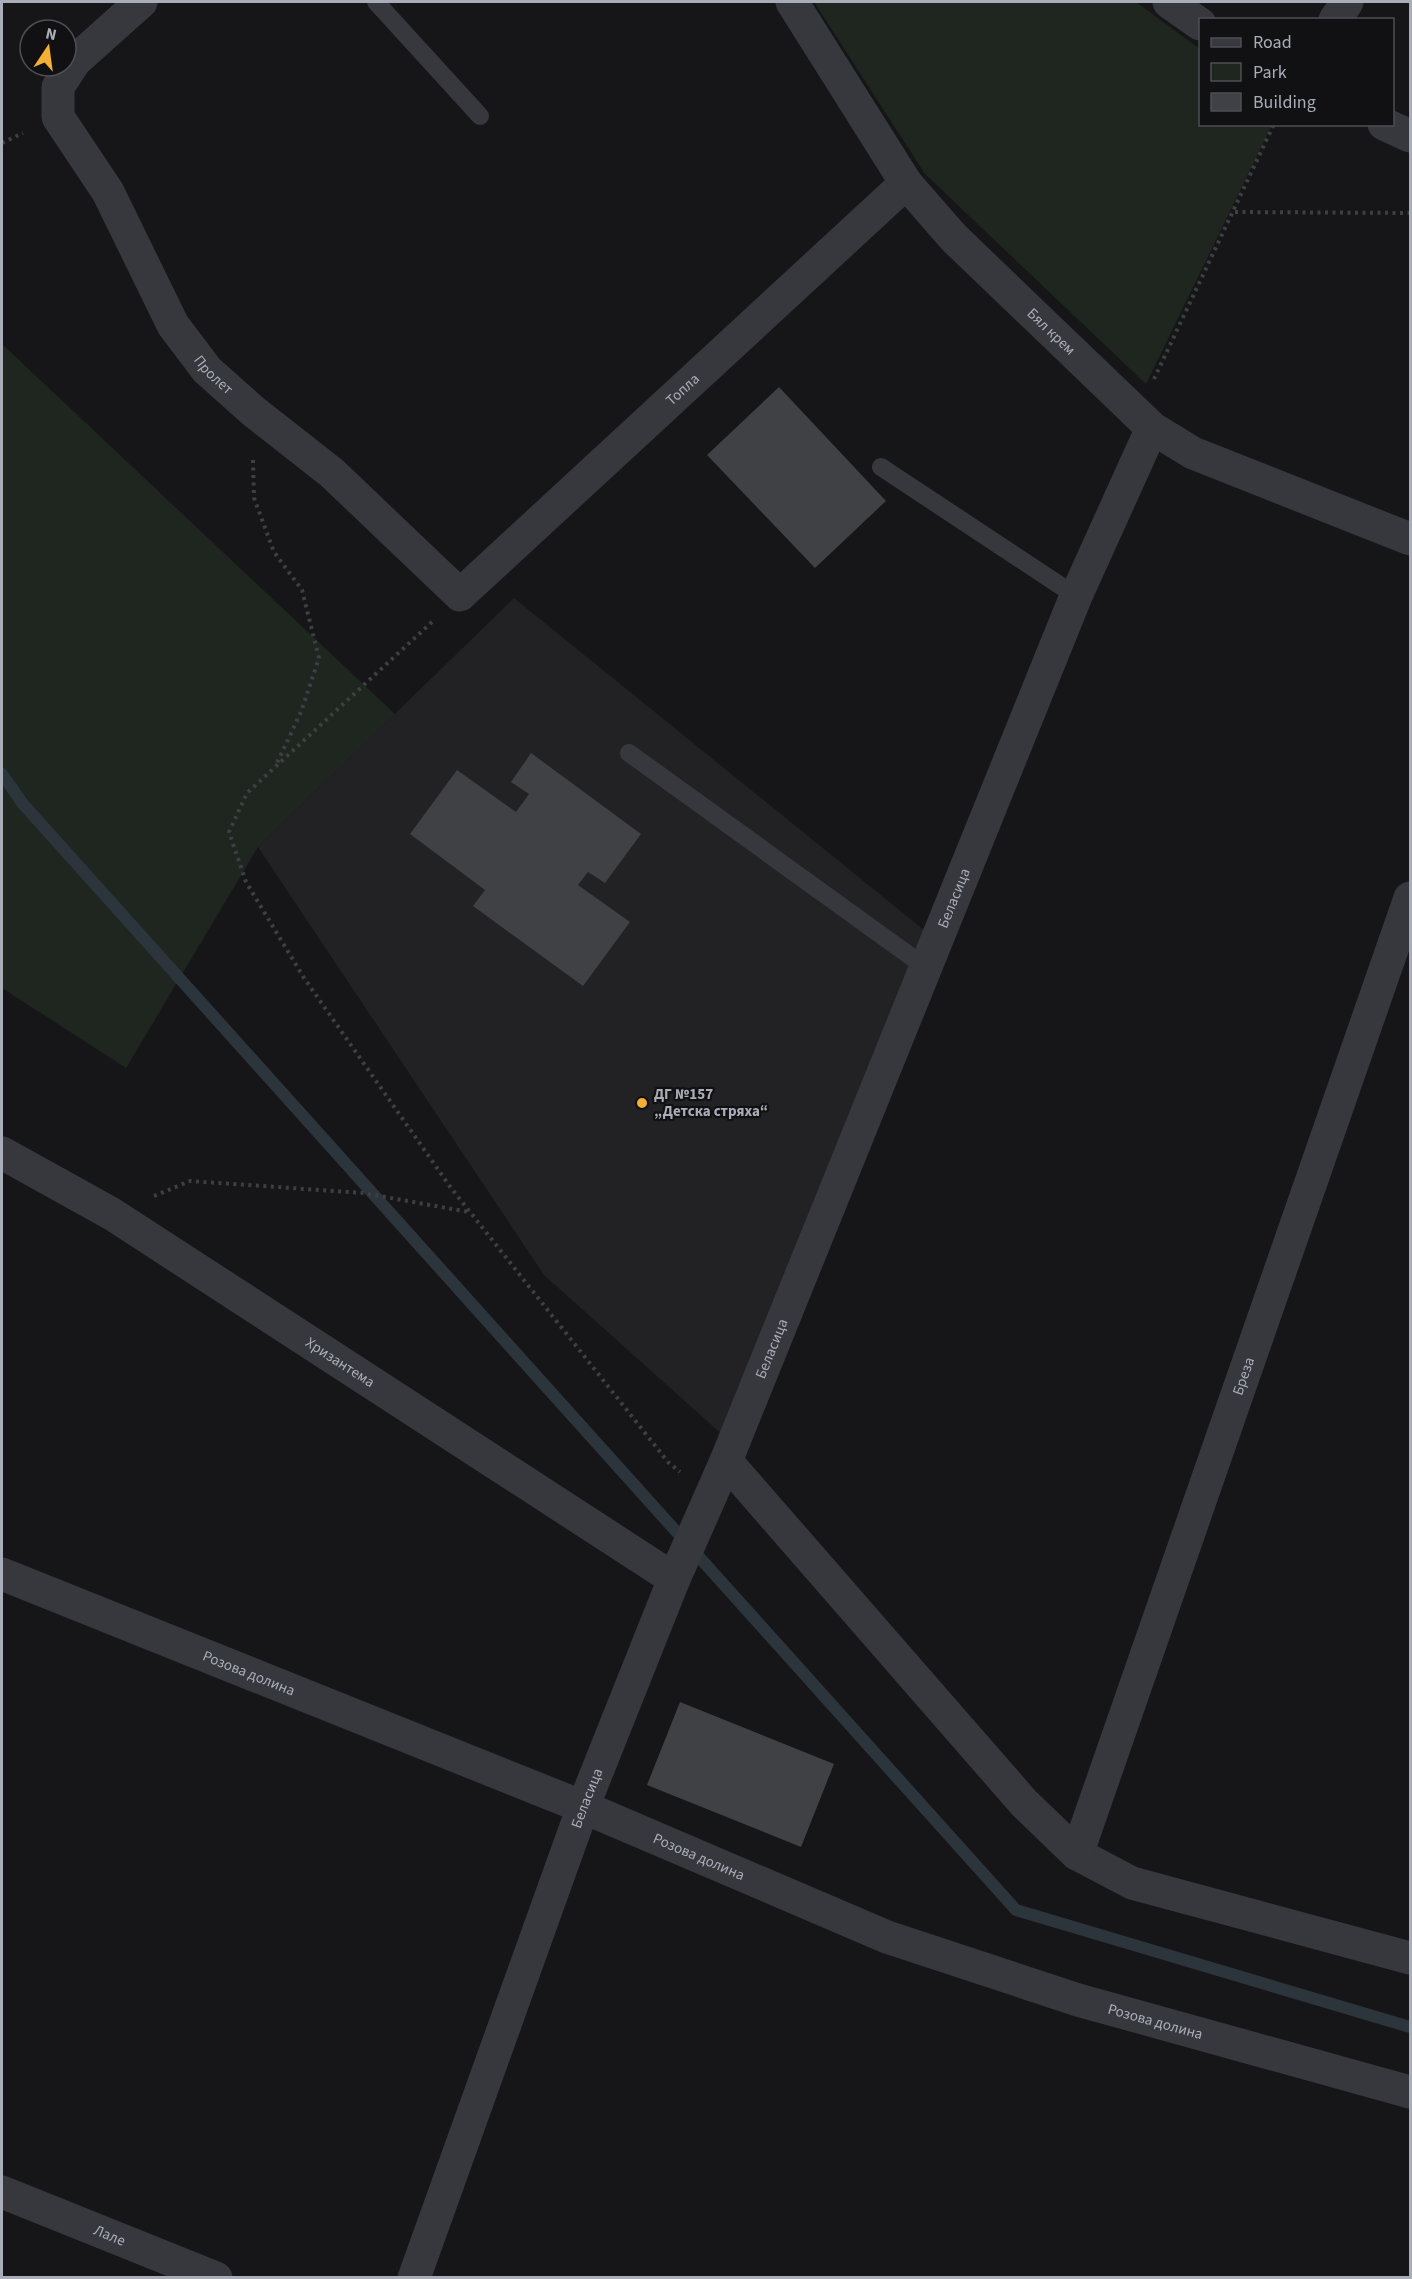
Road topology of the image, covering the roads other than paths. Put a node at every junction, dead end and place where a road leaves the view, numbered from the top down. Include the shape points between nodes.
1 (141, 2) edge
2 (376, 2) edge
3 (792, 2) edge
4 (1169, 2) edge
5 (1347, 2) edge
6 (1336, 18) edge
7 (1199, 23) edge
8 (480, 116) dead end
9 (1388, 126) edge
10 (1410, 136) edge
11 (906, 183) junction
12 (1145, 421) junction
13 (881, 467) dead end
14 (1410, 539) edge
15 (460, 595) joint
16 (1076, 596) junction
17 (629, 753) dead end
18 (1410, 898) edge
19 (924, 966) junction
20 (2, 1153) edge
21 (726, 1461) junction
22 (2, 1574) edge
23 (674, 1579) junction
24 (583, 1807) junction
25 (1077, 1854) junction
26 (1410, 1958) edge
27 (1410, 2092) edge
28 (2, 2192) edge
29 (216, 2277) edge
30 (414, 2277) edge

1 - 15 street, Пролет via 75,61 58,87 58,117 108,192 173,325 207,370 332,473
2 - 8 lane
3 - 11 street, Бял крем
4 - 7 street
5 - 6 street
9 - 10 street
11 - 12 street, Бял крем via 954,238
11 - 15 street, Топла
12 - 14 street, Бял крем via 1193,453
12 - 16 street, Беласица
13 - 16 lane
16 - 19 street, Беласица
17 - 19 lane
18 - 25 street, Бреза
19 - 21 street, Беласица
20 - 23 street, Хризантема via 112,1214
21 - 23 street, Беласица
21 - 25 street via 1024,1803
22 - 24 street, Розова долина
23 - 24 street, Беласица
24 - 27 street, Розова долина via 887,1937 1078,2000
24 - 30 street, Беласица
25 - 26 street via 1132,1883
28 - 29 street, Лале

